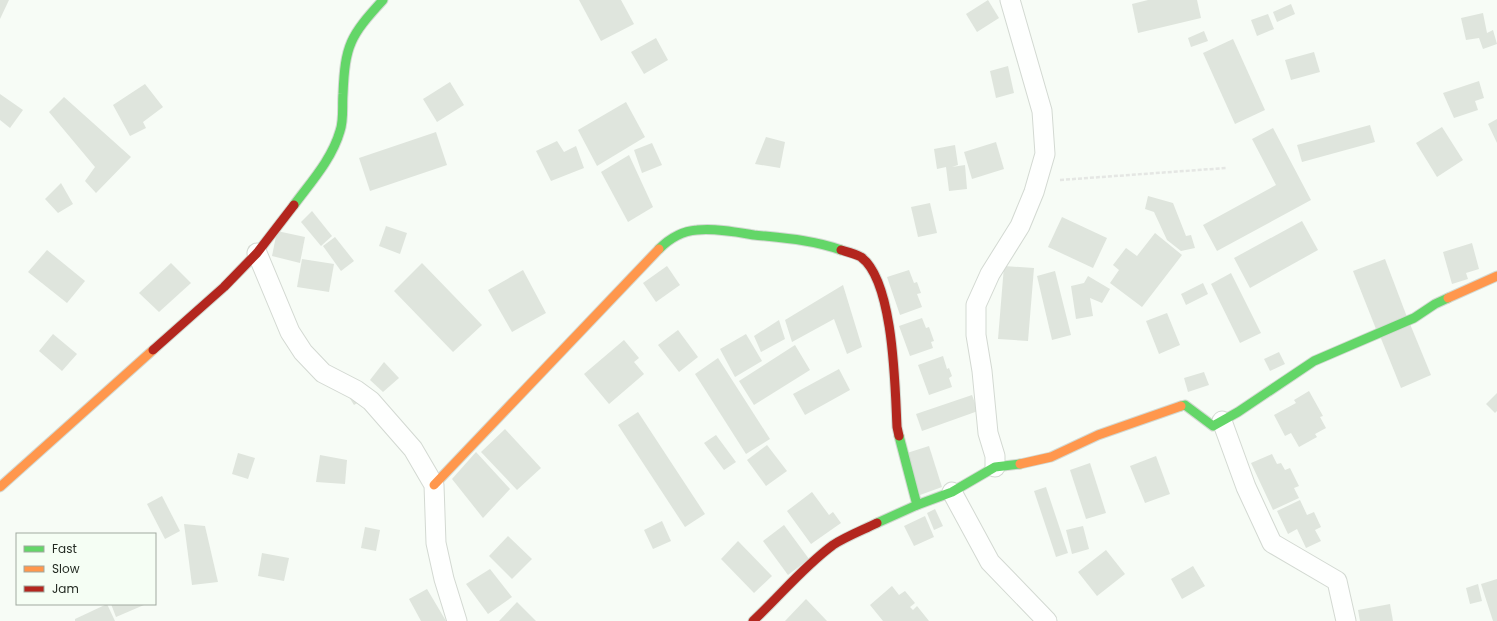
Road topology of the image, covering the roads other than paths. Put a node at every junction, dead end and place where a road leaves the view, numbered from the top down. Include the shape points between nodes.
1 (383, 0) edge
2 (1010, 0) edge
3 (256, 253) junction
4 (1497, 276) edge
5 (1222, 421) junction
6 (995, 467) junction
7 (434, 485) junction
8 (0, 487) edge
9 (952, 492) junction
10 (918, 505) junction
11 (457, 621) edge
12 (753, 621) edge
13 (1047, 621) edge
14 (1346, 621) edge

1 - 3 street via 362,22 352,38 344,63 341,129 335,145 324,164
2 - 6 street via 1042,111 1046,154 1020,226 990,274 976,306 976,335 988,433 995,456
3 - 7 street via 290,332 303,352 323,373 371,401 413,449
3 - 8 street via 182,326
4 - 5 street via 1435,304 1414,318 1314,360
5 - 6 street via 1213,426 1185,405 1098,435 1051,457 1014,466
5 - 14 street via 1246,487 1272,543 1337,581
6 - 9 street
7 - 10 street via 666,242 683,233 697,230 799,240 836,248 861,257 873,270 880,286 892,346 897,427
7 - 11 street via 436,544
9 - 10 street
9 - 13 street via 990,562
10 - 12 street via 834,545 801,572

